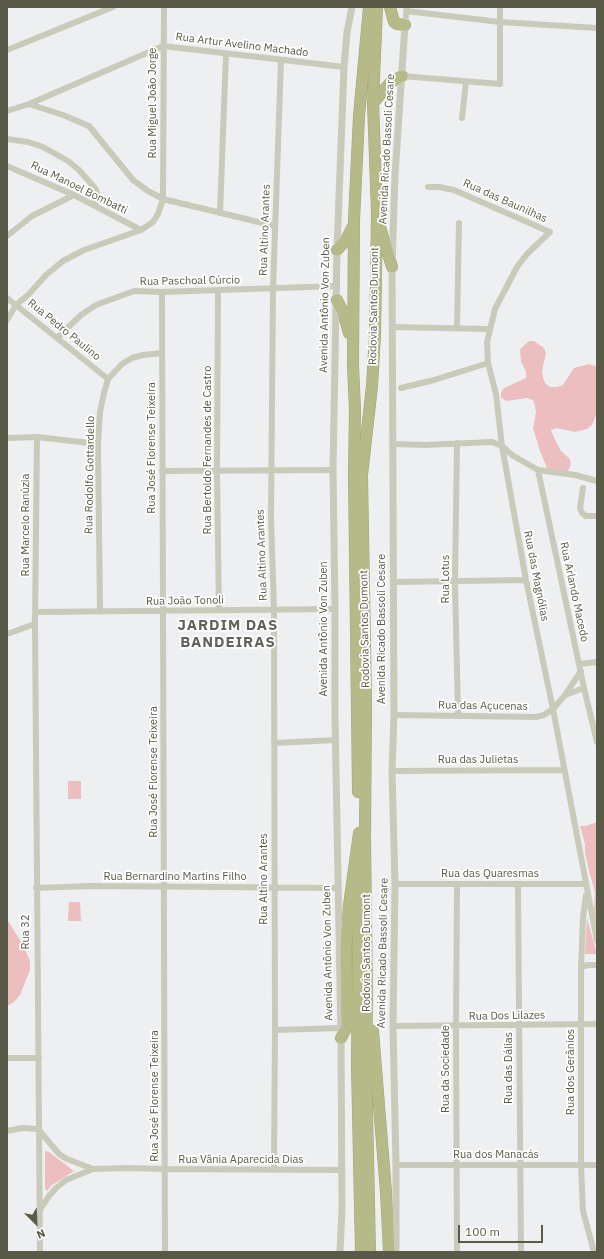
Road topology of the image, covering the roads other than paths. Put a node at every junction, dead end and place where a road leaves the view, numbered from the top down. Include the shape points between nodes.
1 (113, 7) edge
2 (164, 7) edge
3 (352, 7) edge
4 (369, 7) edge
5 (377, 7) edge
6 (390, 7) edge
7 (500, 7) edge
8 (406, 9) edge
9 (500, 22) junction
10 (406, 25) junction
11 (597, 28) edge
12 (163, 46) junction
13 (7, 50) edge
14 (226, 54) junction
15 (281, 60) junction
16 (344, 67) junction
17 (402, 76) junction
18 (466, 82) junction
19 (29, 104) junction
20 (373, 104) junction
21 (7, 111) edge
22 (462, 118) dead end
23 (7, 139) edge
24 (7, 166) edge
25 (428, 187) dead end
26 (74, 195) junction
27 (162, 199) junction
28 (95, 205) junction
29 (220, 213) junction
30 (376, 213) junction
31 (354, 220) junction
32 (458, 223) dead end
33 (275, 226) junction
34 (141, 230) junction
35 (550, 232) joint
36 (7, 236) edge
37 (337, 250) junction
38 (392, 267) junction
39 (337, 286) junction
40 (273, 289) junction
41 (218, 290) junction
42 (162, 292) junction
43 (7, 298) edge
44 (336, 300) junction
45 (16, 305) junction
46 (7, 320) edge
47 (392, 327) junction
48 (457, 328) junction
49 (489, 329) junction
50 (57, 338) junction
51 (162, 353) junction
52 (353, 354) junction
53 (488, 363) junction
54 (108, 379) junction
55 (401, 388) dead end
56 (37, 437) junction
57 (7, 438) edge
58 (456, 443) junction
59 (98, 444) junction
60 (393, 444) junction
61 (502, 446) junction
62 (272, 470) junction
63 (333, 470) junction
64 (538, 470) junction
65 (162, 471) junction
66 (217, 471) junction
67 (597, 481) edge
68 (583, 488) dead end
69 (597, 516) edge
70 (526, 580) junction
71 (455, 581) junction
72 (393, 582) junction
73 (335, 609) junction
74 (219, 610) junction
75 (274, 610) junction
76 (100, 611) junction
77 (163, 611) junction
78 (36, 612) junction
79 (35, 624) junction
80 (7, 634) edge
81 (597, 662) edge
82 (580, 668) junction
83 (584, 688) junction
84 (564, 695) junction
85 (553, 709) junction
86 (394, 715) junction
87 (458, 715) junction
88 (336, 740) junction
89 (597, 742) edge
90 (274, 743) junction
91 (564, 770) junction
92 (392, 771) junction
93 (359, 833) junction
94 (395, 884) junction
95 (518, 884) junction
96 (586, 884) junction
97 (457, 885) junction
98 (164, 886) junction
99 (274, 887) junction
100 (36, 888) junction
101 (338, 888) junction
102 (587, 892) junction
103 (597, 941) edge
104 (597, 965) edge
105 (581, 967) junction
106 (367, 999) junction
107 (597, 1024) edge
108 (581, 1025) junction
109 (393, 1026) junction
110 (456, 1026) junction
111 (519, 1026) junction
112 (275, 1030) junction
113 (341, 1033) junction
114 (7, 1058) edge
115 (39, 1058) junction
116 (38, 1129) junction
117 (7, 1131) edge
118 (396, 1165) junction
119 (519, 1165) junction
120 (581, 1165) junction
121 (597, 1165) edge
122 (457, 1166) junction
123 (93, 1169) junction
124 (165, 1169) junction
125 (274, 1170) junction
126 (341, 1170) junction
127 (39, 1212) junction
128 (40, 1252) edge
129 (165, 1252) edge
130 (340, 1252) edge
131 (361, 1252) edge
132 (370, 1252) edge
133 (390, 1252) edge
134 (396, 1252) edge
135 (457, 1252) edge
136 (521, 1252) edge
137 (594, 1252) edge

1 - 13 street
2 - 12 street, Rua Miguel João Jorge
3 - 16 street, Avenida Antônio Von Zuben
4 - 31 highway, Rodovia Santos Dumont via 359,116
5 - 20 highway, Rodovia Santos Dumont
6 - 10 highway via 394,22
7 - 9 street
8 - 9 street
8 - 10 street, Avenida Ricado Bassoli Cesare
9 - 11 street
9 - 18 street via 500,84
10 - 17 street, Avenida Ricado Bassoli Cesare
12 - 14 street, Rua Artur Avelino Machado
12 - 19 street, Rua Artur Avelino Machado
12 - 27 street, Rua Miguel João Jorge
14 - 15 street, Rua Artur Avelino Machado
14 - 29 street
15 - 16 street, Rua Artur Avelino Machado
15 - 33 street, Rua Altino Arantes
16 - 37 street, Avenida Antônio Von Zuben
17 - 18 street
17 - 20 highway via 392,82
17 - 38 street, Avenida Ricado Bassoli Cesare
18 - 22 street
19 - 21 street, Rua Artur Avelino Machado
19 - 27 street via 89,126 134,180
20 - 30 highway, Rodovia Santos Dumont
23 - 28 street via 43,147 68,161 90,181 97,193
24 - 26 street, Rua Manoel Bombatti
25 - 35 street, Rua das Baunilhas via 454,190
26 - 28 street, Rua Manoel Bombatti
26 - 36 street via 32,216
27 - 29 street
27 - 34 street, Rua Miguel João Jorge via 153,222
28 - 34 street, Rua Manoel Bombatti
29 - 33 street
30 - 38 highway
30 - 106 highway, Rodovia Santos Dumont via 375,335 362,475
31 - 37 highway via 349,236
31 - 52 highway, Rodovia Santos Dumont
32 - 48 street
33 - 40 street, Rua Altino Arantes
34 - 45 street via 84,250 63,261
35 - 49 street, Rua das Magnólias via 526,254 517,267 495,309
37 - 39 street, Avenida Antônio Von Zuben
38 - 47 street, Avenida Ricado Bassoli Cesare
39 - 40 street, Rua Paschoal Cúrcio
39 - 44 street, Avenida Antônio Von Zuben
40 - 41 street, Rua Paschoal Cúrcio
40 - 62 street, Rua Altino Arantes
41 - 42 street, Rua Paschoal Cúrcio
41 - 66 street, Rua Bertoldo Fernandes de Castro
42 - 50 street, Rua Paschoal Cúrcio via 134,291 96,305 81,315
42 - 51 street, Rua José Florense Teixeira
43 - 45 street, Rua Pedro Paulino
44 - 52 highway via 348,325
44 - 63 street, Avenida Antônio Von Zuben
45 - 46 street
45 - 50 street, Rua Pedro Paulino
47 - 48 street
47 - 60 street, Avenida Ricado Bassoli Cesare
48 - 49 street
49 - 53 street, Rua das Magnólias
50 - 54 street, Rua Pedro Paulino
51 - 54 street, Rua Rodolfo Gottardello via 132,358 122,364
51 - 65 street, Rua José Florense Teixeira
52 - 93 highway, Rodovia Santos Dumont
53 - 55 street
53 - 61 street, Rua das Magnólias via 496,394
54 - 59 street, Rua Rodolfo Gottardello via 100,412
56 - 57 street
56 - 59 street
56 - 78 street, Rua Marcelo Ranúzia
58 - 60 street
58 - 61 street via 492,442
58 - 71 street, Rua Lotus
59 - 76 street, Rua Rodolfo Gottardello
60 - 72 street, Avenida Ricado Bassoli Cesare
61 - 64 street
61 - 70 street, Rua das Magnólias
62 - 63 street
62 - 66 street
62 - 75 street, Rua Altino Arantes
63 - 73 street, Avenida Antônio Von Zuben
64 - 67 street
64 - 82 street, Rua Arlando Macedo
65 - 66 street
65 - 77 street, Rua José Florense Teixeira
66 - 74 street, Rua Bertoldo Fernandes de Castro
68 - 69 street via 580,508 582,513 586,516
70 - 71 street
70 - 85 street, Rua das Magnólias
71 - 72 street
71 - 87 street, Rua Lotus
72 - 86 street, Avenida Ricado Bassoli Cesare
73 - 75 street, Rua João Tonoli
73 - 88 street, Avenida Antônio Von Zuben
74 - 75 street, Rua João Tonoli
74 - 77 street, Rua João Tonoli
75 - 90 street, Rua Altino Arantes
76 - 77 street, Rua João Tonoli
76 - 78 street, Rua João Tonoli
77 - 98 street, Rua José Florense Teixeira
78 - 79 street, Rua 32
79 - 80 street
79 - 100 street, Rua 32
81 - 82 street
82 - 83 street, Rua Arlando Macedo
82 - 84 street, Rua das Açucenas
83 - 84 street
83 - 89 street, Rua Arlando Macedo
84 - 85 street, Rua das Açucenas
85 - 87 street, Rua das Açucenas via 536,717
85 - 91 street, Rua das Magnólias
86 - 87 street, Rua das Açucenas
86 - 92 street, Avenida Ricado Bassoli Cesare
88 - 90 street
88 - 101 street, Avenida Antônio Von Zuben
90 - 99 street, Rua Altino Arantes
91 - 92 street, Rua das Julietas
91 - 96 street, Rua das Magnólias
92 - 94 street, Avenida Ricado Bassoli Cesare
93 - 113 highway via 348,912 347,1027
93 - 131 highway, Rodovia Santos Dumont via 357,1066
94 - 97 street, Rua das Quaresmas
94 - 109 street, Avenida Ricado Bassoli Cesare
95 - 96 street, Rua das Quaresmas
95 - 97 street, Rua das Quaresmas
95 - 111 street, Rua das Dálias
96 - 102 street, Rua das Magnólias
97 - 110 street, Rua da Sociedade
98 - 99 street, Rua Bernardino Martins Filho
98 - 100 street, Rua Bernardino Martins Filho
98 - 124 street, Rua José Florense Teixeira
99 - 101 street, Rua Bernardino Martins Filho
99 - 112 street, Rua Altino Arantes
100 - 115 street, Rua 32
101 - 113 street, Avenida Antônio Von Zuben
102 - 103 street, Rua das Magnólias
102 - 105 street, Rua dos Gerânios
104 - 105 street
105 - 108 street, Rua dos Gerânios
106 - 132 highway, Rodovia Santos Dumont
106 - 133 highway via 372,1013
107 - 108 street, Rua Dos Lilazes
108 - 111 street, Rua Dos Lilazes
108 - 120 street, Rua dos Gerânios
109 - 110 street, Rua Dos Lilazes
109 - 118 street, Avenida Ricado Bassoli Cesare
110 - 111 street, Rua Dos Lilazes
110 - 122 street, Rua da Sociedade
111 - 119 street, Rua das Dálias
112 - 113 street
112 - 125 street, Rua Altino Arantes
113 - 126 street, Avenida Antônio Von Zuben
114 - 115 street
115 - 116 street, Rua 32
116 - 117 street via 22,1128
116 - 123 street, Rua Vânia Aparecida Dias via 59,1154
116 - 127 street, Rua 32
118 - 122 street, Rua dos Manacás
118 - 134 street, Avenida Ricado Bassoli Cesare
119 - 120 street, Rua dos Manacás
119 - 122 street, Rua dos Manacás
119 - 136 street, Rua das Dálias
120 - 121 street, Rua dos Manacás
120 - 137 street, Rua dos Gerânios via 583,1211
122 - 135 street, Rua da Sociedade
123 - 124 street, Rua Vânia Aparecida Dias
123 - 127 street, Rua Vânia Aparecida Dias via 66,1180 49,1196
124 - 125 street, Rua Vânia Aparecida Dias
124 - 129 street, Rua José Florense Teixeira
125 - 126 street, Rua Vânia Aparecida Dias
126 - 130 street, Avenida Antônio Von Zuben
127 - 128 street, Rua 32

